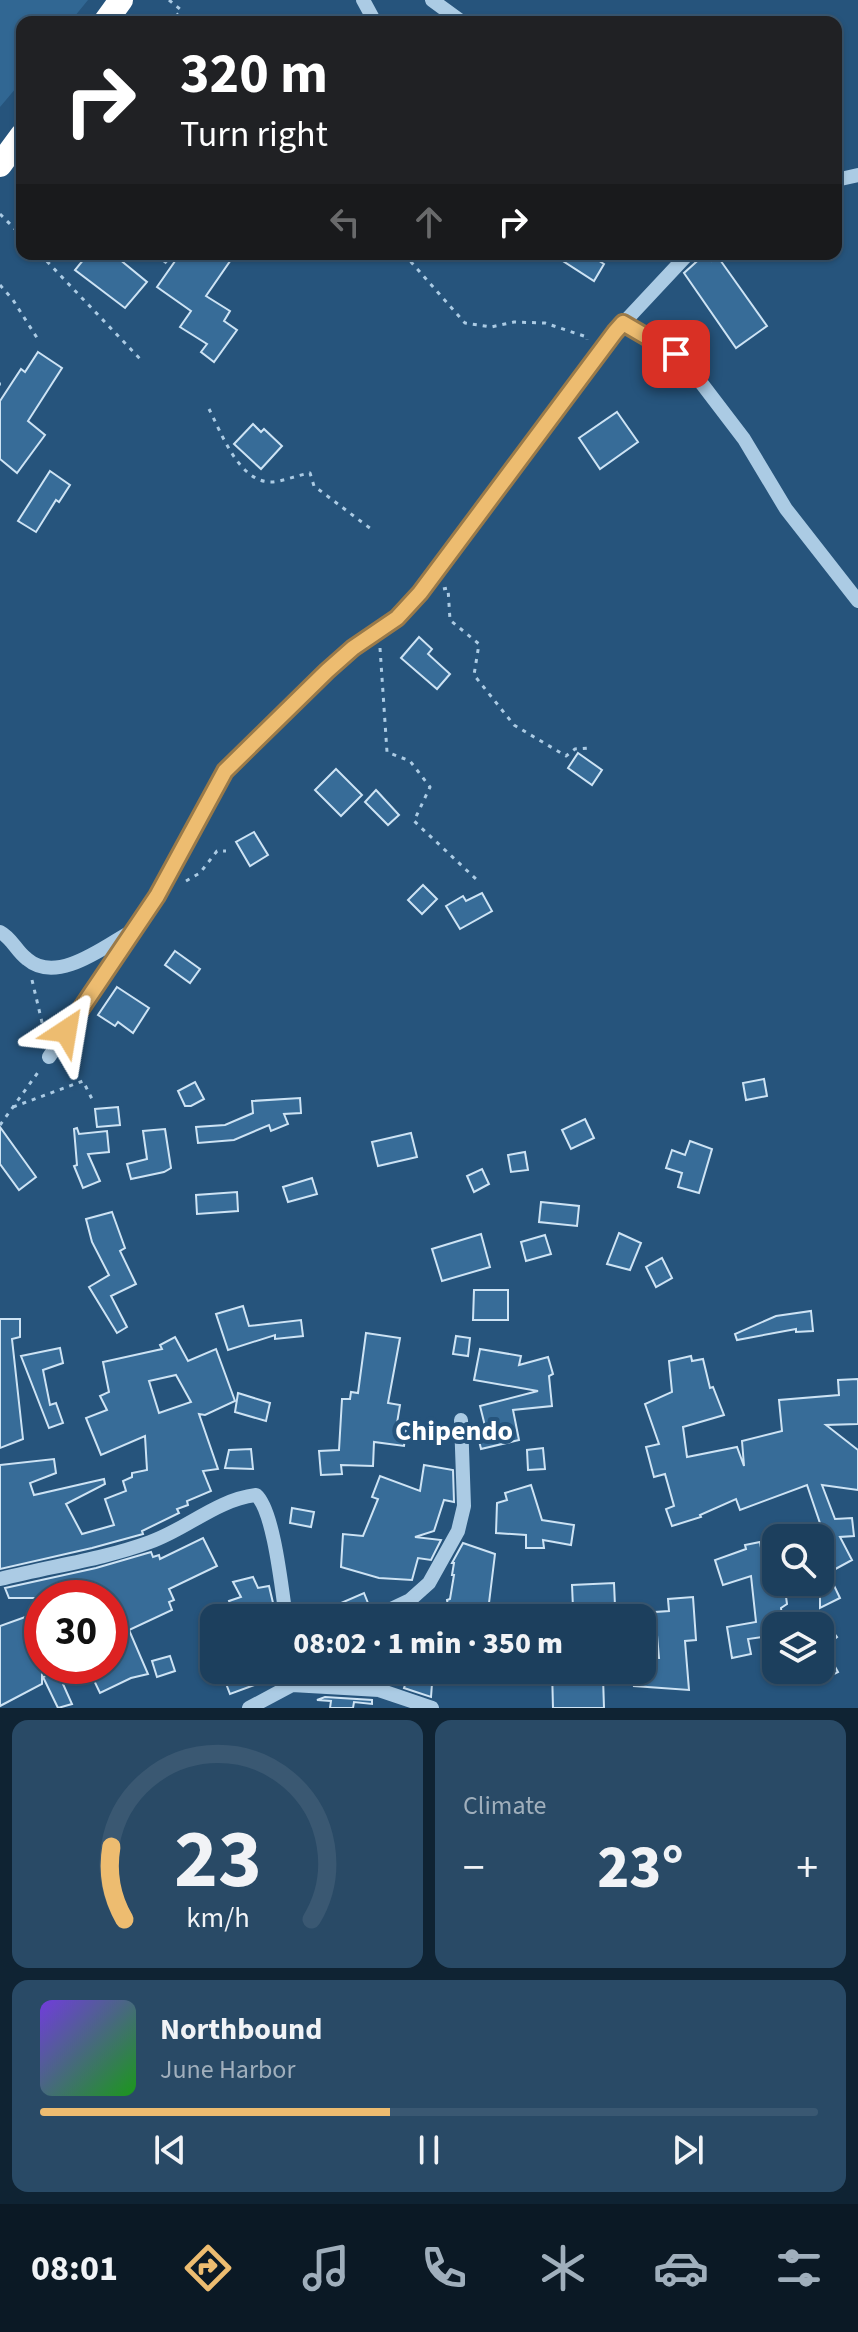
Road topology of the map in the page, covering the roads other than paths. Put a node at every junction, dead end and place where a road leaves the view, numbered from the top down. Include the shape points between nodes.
1 (432, 0) edge
2 (454, 16) edge
3 (16, 143) edge
4 (0, 165) edge
5 (682, 260) edge
6 (623, 323) junction
7 (858, 601) edge
8 (134, 930) junction
9 (0, 932) edge
10 (49, 1057) road end
11 (461, 1420) dead end
12 (0, 1579) edge
13 (284, 1604) edge
14 (402, 1604) edge
15 (282, 1684) edge
16 (339, 1684) edge
17 (249, 1708) edge
18 (432, 1708) edge

1 - 2 street
3 - 4 highway
5 - 6 street
6 - 7 street via 676,354 699,380 744,439 786,509
6 - 8 street via 420,593 397,618 327,671 225,771
8 - 9 street via 71,966 48,967 28,961
8 - 10 street
11 - 14 street via 464,1506 451,1548 429,1583
12 - 13 street via 153,1541 226,1502 256,1495 273,1538
15 - 17 street
16 - 18 street via 379,1690

